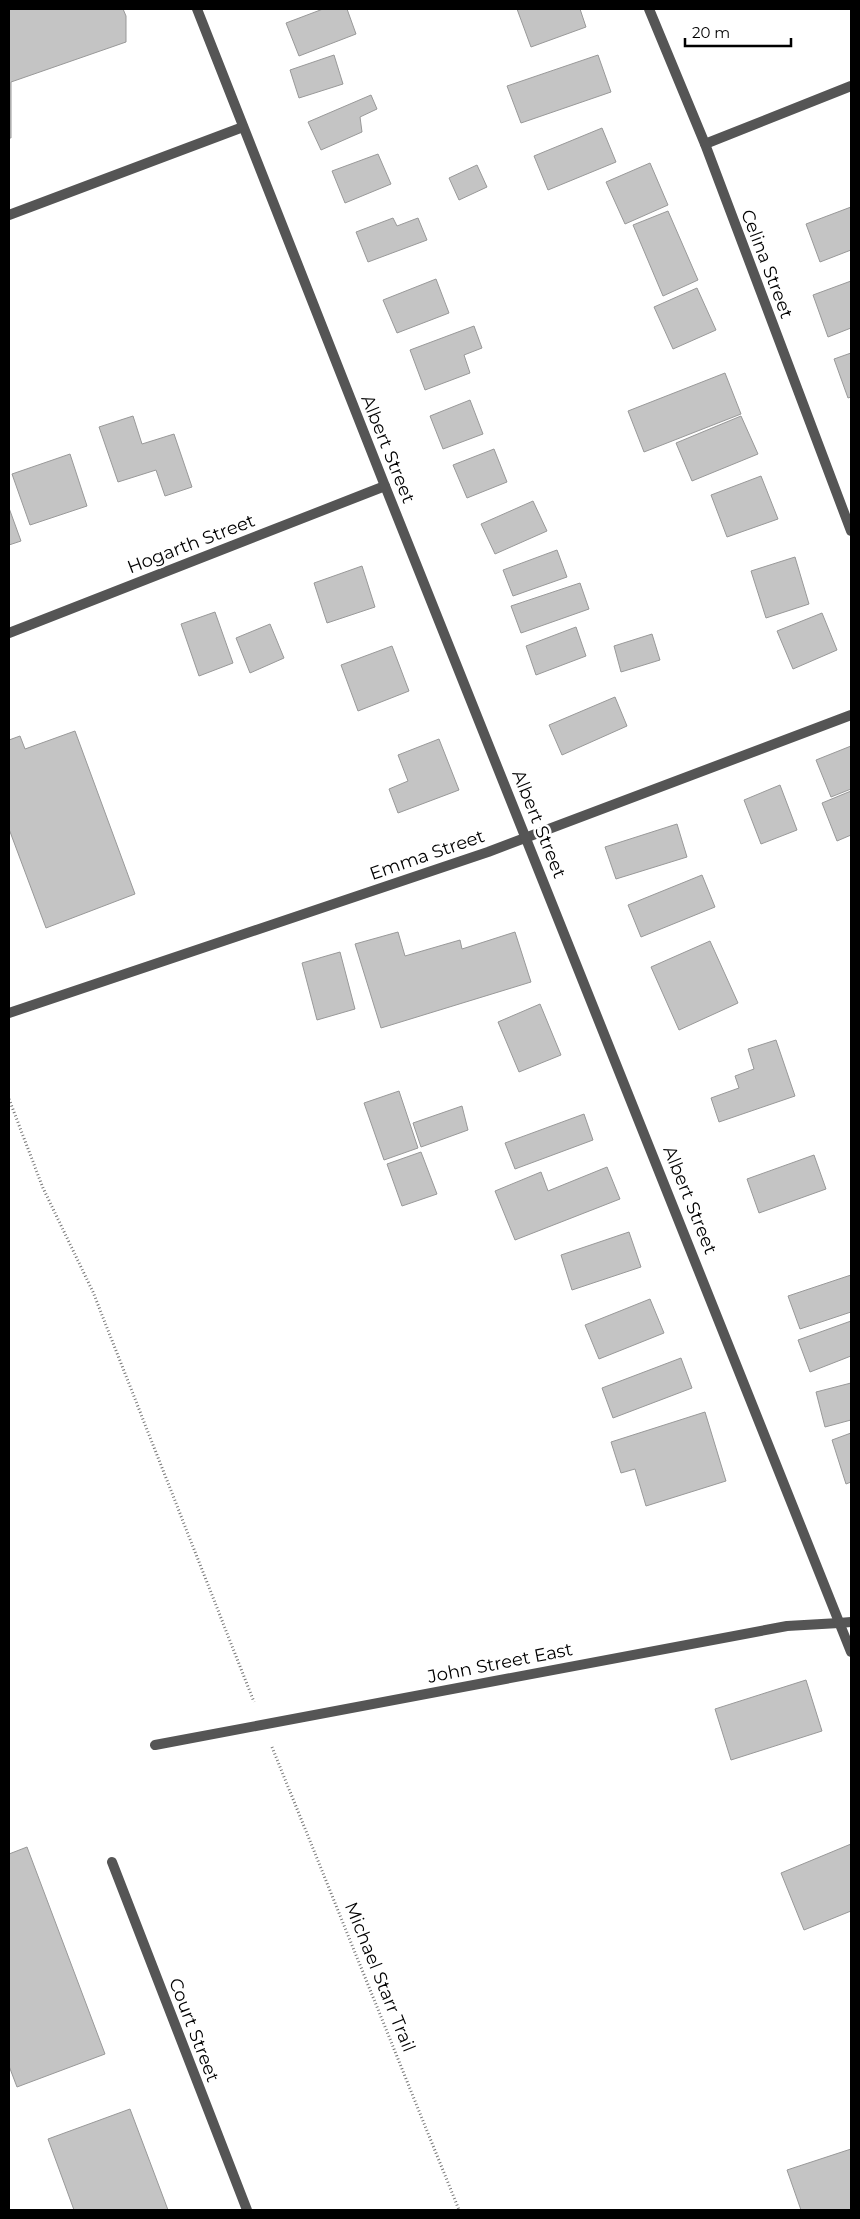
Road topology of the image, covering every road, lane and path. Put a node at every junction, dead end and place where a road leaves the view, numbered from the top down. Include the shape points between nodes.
1 (197, 9) edge
2 (649, 9) edge
3 (851, 86) edge
4 (243, 126) junction
5 (705, 144) junction
6 (9, 215) edge
7 (385, 486) junction
8 (851, 531) edge
9 (9, 633) edge
10 (851, 715) edge
11 (527, 838) junction
12 (9, 1013) edge
13 (9, 1099) edge
14 (851, 1622) edge
15 (839, 1623) junction
16 (851, 1652) edge
17 (252, 1699) dead end
18 (155, 1745) dead end
19 (275, 1755) dead end
20 (112, 1862) dead end
21 (247, 2210) edge
22 (459, 2210) edge

1 - 4 street, Albert Street
2 - 5 street, Celina Street
3 - 5 street
4 - 6 street
4 - 7 street, Albert Street
5 - 8 street, Celina Street
7 - 9 street, Hogarth Street
7 - 11 street, Albert Street
10 - 11 street, Emma Street
11 - 12 street, Emma Street
11 - 15 street, Albert Street
13 - 17 path via 43,1188 93,1292
14 - 15 street, John Street East
15 - 16 street, Albert Street
15 - 18 street, John Street East via 787,1626
19 - 22 path, Michael Starr Trail
20 - 21 street, Court Street

